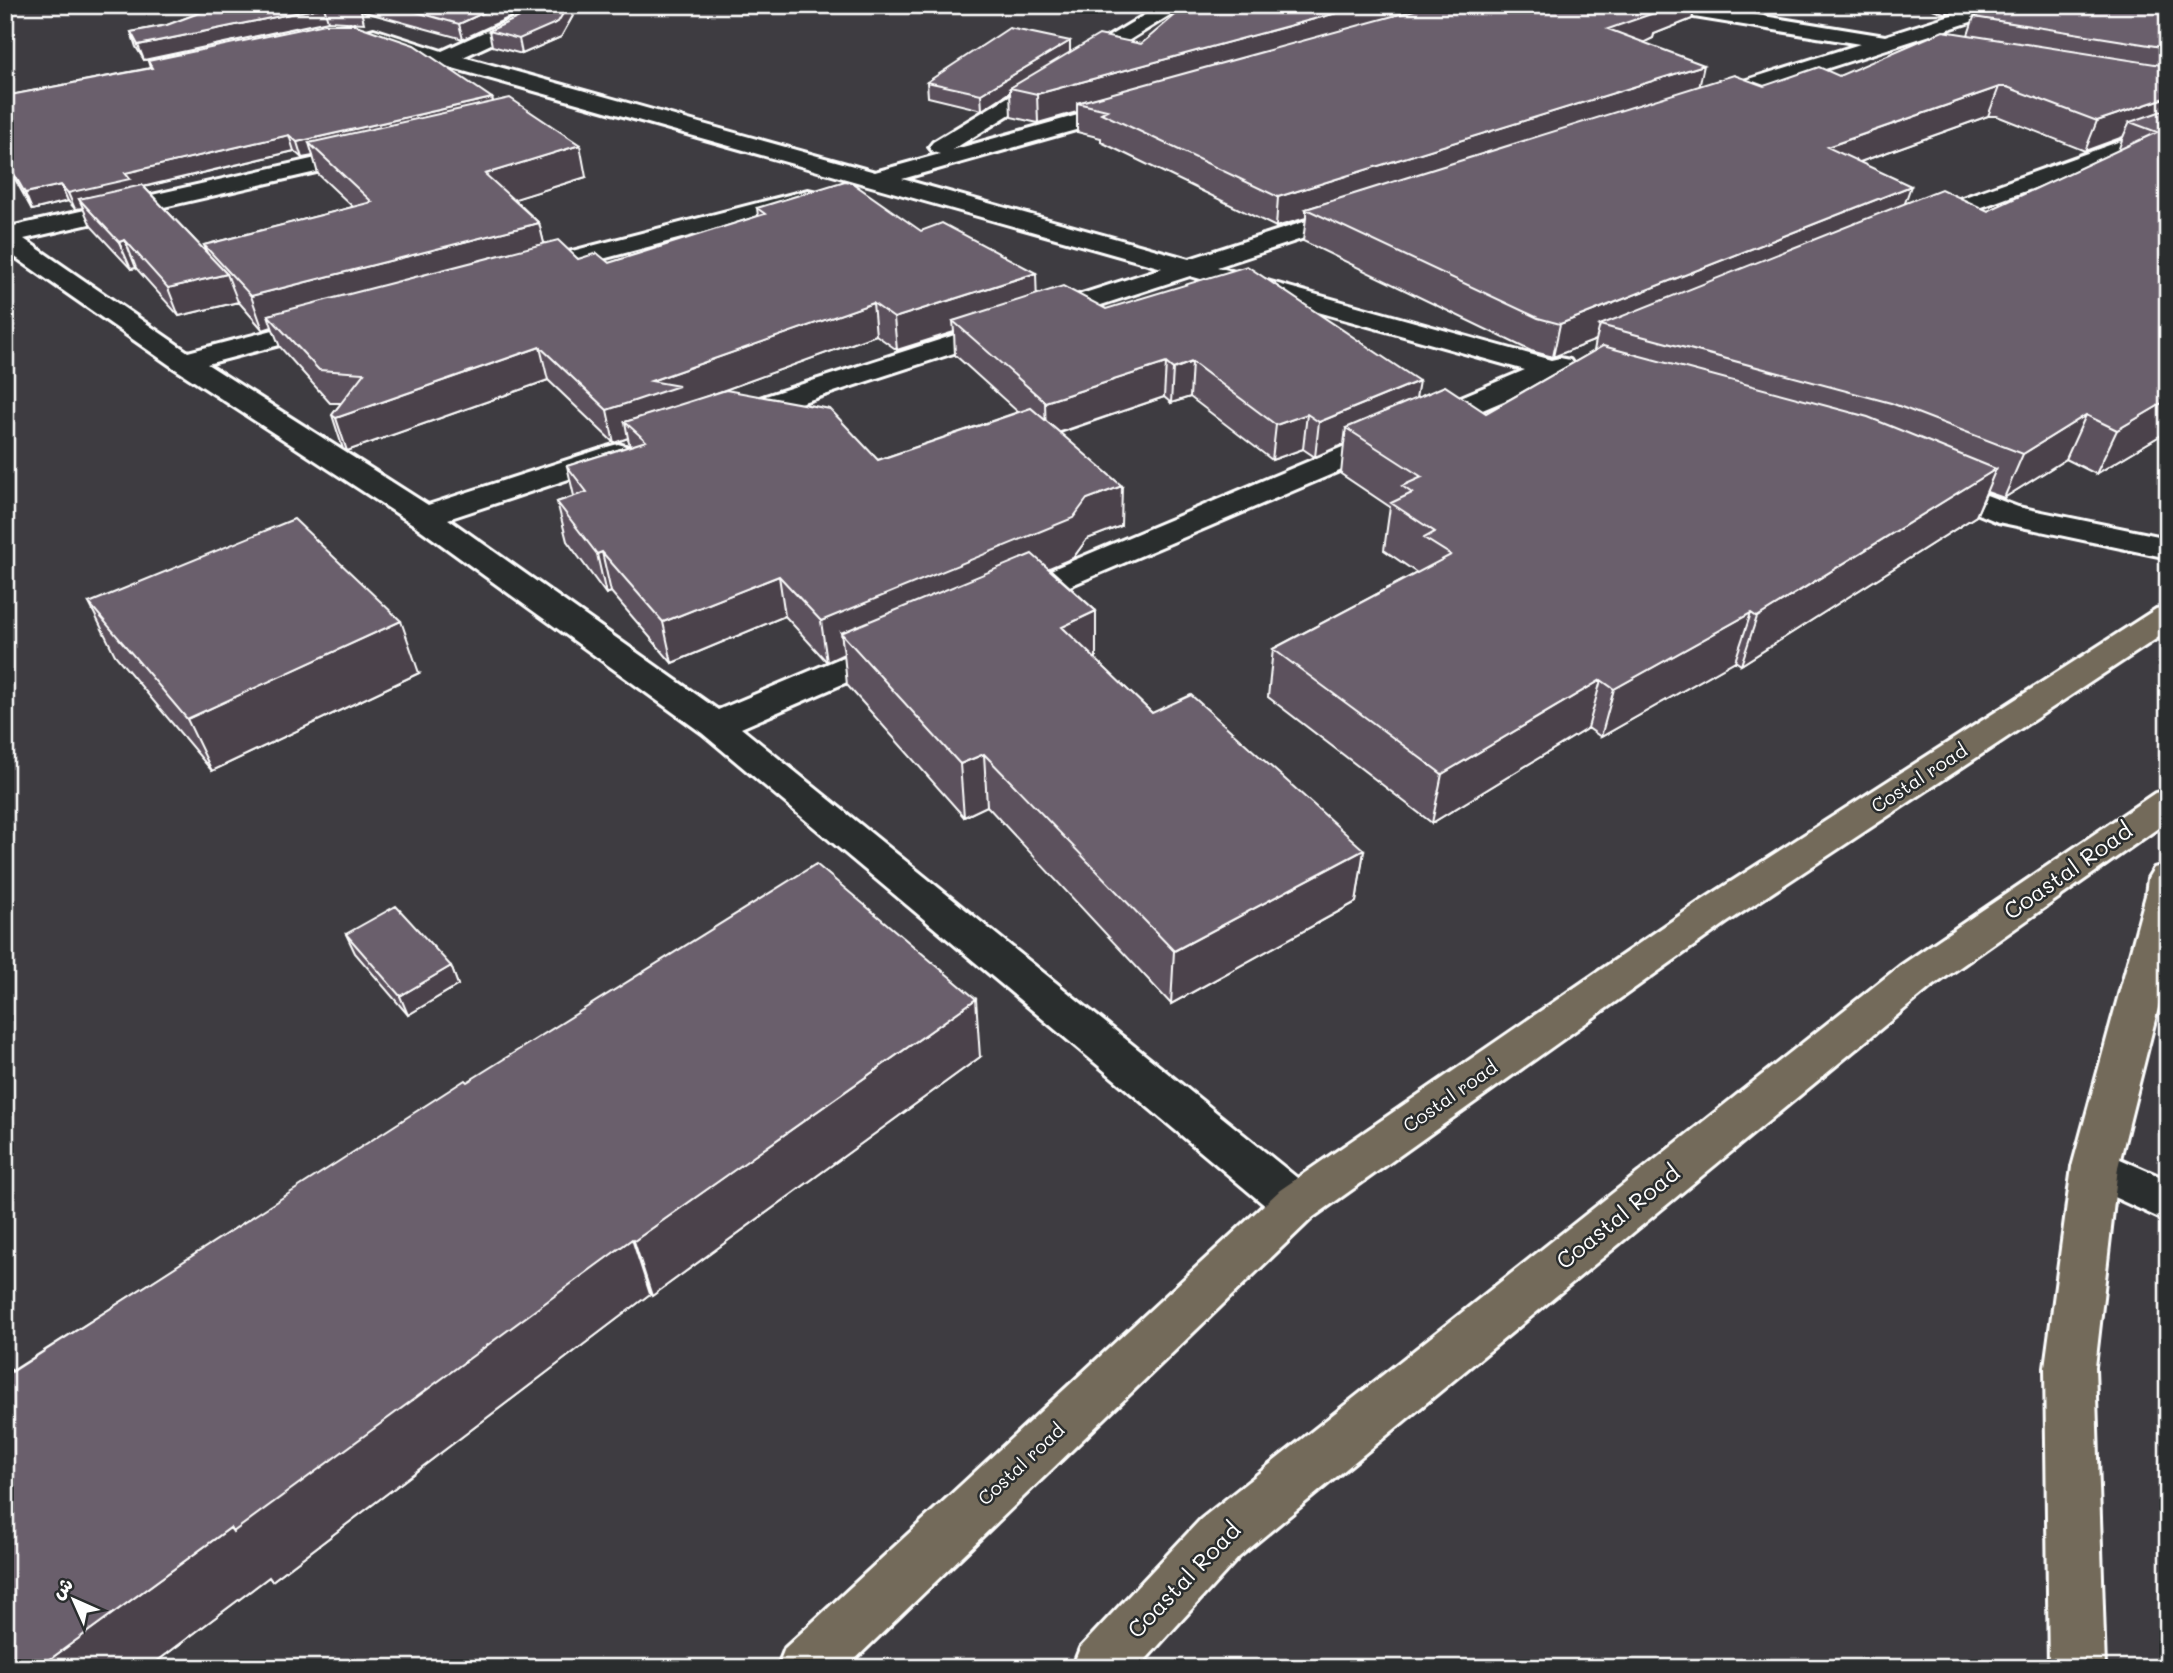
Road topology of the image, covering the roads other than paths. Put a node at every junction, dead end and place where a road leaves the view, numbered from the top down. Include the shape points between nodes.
1 (560, 5) edge
2 (1176, 5) edge
3 (1657, 5) edge
4 (2004, 5) edge
5 (346, 28) edge
6 (1886, 43) junction
7 (1927, 49) edge
8 (443, 58) junction
9 (596, 101) junction
10 (1150, 102) edge
11 (1689, 106) edge
12 (556, 110) dead end
13 (2168, 131) edge
14 (381, 150) edge
15 (886, 176) junction
16 (1373, 207) edge
17 (1901, 229) edge
18 (5, 237) edge
19 (1189, 266) junction
20 (502, 278) edge
21 (343, 320) edge
22 (1591, 354) edge
23 (184, 362) junction
24 (1552, 370) junction
25 (1633, 392) edge
26 (714, 422) edge
27 (648, 444) edge
28 (1912, 475) edge
29 (424, 517) junction
30 (2168, 548) edge
31 (985, 610) edge
32 (2168, 616) edge
33 (921, 637) edge
34 (715, 725) junction
35 (2168, 802) edge
36 (2168, 878) edge
37 (2095, 1167) junction
38 (2168, 1202) edge
39 (1296, 1204) junction
40 (805, 1668) edge
41 (1100, 1668) edge
42 (2077, 1668) edge

1 - 8 street
2 - 15 street
3 - 6 street
4 - 6 street
5 - 8 street
6 - 7 street
6 - 11 street
8 - 9 street
9 - 12 street
9 - 15 street
10 - 15 street
13 - 17 street
14 - 18 street
15 - 19 street
15 - 20 street
16 - 19 street
18 - 23 street
19 - 24 street
19 - 26 street
21 - 23 street
22 - 24 street
23 - 29 street
24 - 25 street
24 - 31 street
27 - 29 street
28 - 30 street via 2009,516
29 - 34 street
32 - 39 highway, Costal road via 1712,913
33 - 34 street
34 - 39 street
35 - 41 highway, Coastal Road via 1915,977 1220,1538
36 - 37 highway
37 - 38 street
37 - 42 highway via 2070,1367
39 - 40 highway, Costal road

